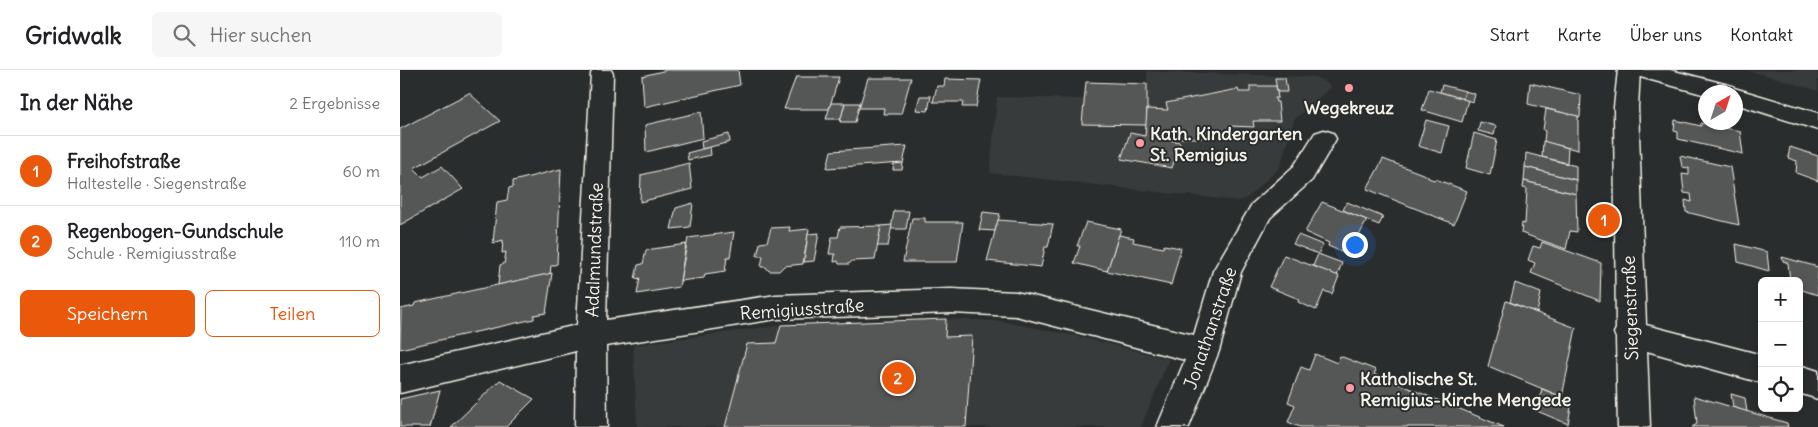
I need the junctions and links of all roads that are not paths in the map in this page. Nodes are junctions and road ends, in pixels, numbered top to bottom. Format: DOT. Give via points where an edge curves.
graph roads {
  1 [pos="1629,70"];
  2 [pos="1642,70"];
  3 [pos="602,74"];
  4 [pos="1699,85"];
  5 [pos="1743,98"];
  6 [pos="1818,122"];
  7 [pos="1324,139"];
  8 [pos="1630,333"];
  9 [pos="590,335"];
  10 [pos="1204,351"];
  11 [pos="1758,368"];
  12 [pos="400,379"];
  13 [pos="1803,380"];
  14 [pos="1818,384"];
  15 [pos="591,427"];
  16 [pos="1173,427"];
  17 [pos="1634,427"];
  1 -- 8 [label="street, Siegenstraße" via="1626,116"];
  2 -- 4 [label="street"];
  3 -- 9 [label="street, Adalmundstraße"];
  5 -- 6 [label="street"];
  7 -- 10 [label="street, Jonathanstraße" via="1303,173 1261,211 1227,271"];
  8 -- 11 [label="street"];
  8 -- 17 [label="street, Siegenstraße"];
  9 -- 10 [label="street, Remigiusstraße" via="776,307 950,301 1016,304"];
  9 -- 12 [label="street, Remigiusstraße"];
  9 -- 15 [label="street, Adalmundstraße"];
  10 -- 16 [label="street, Jonathanstraße"];
  13 -- 14 [label="street"];
}
